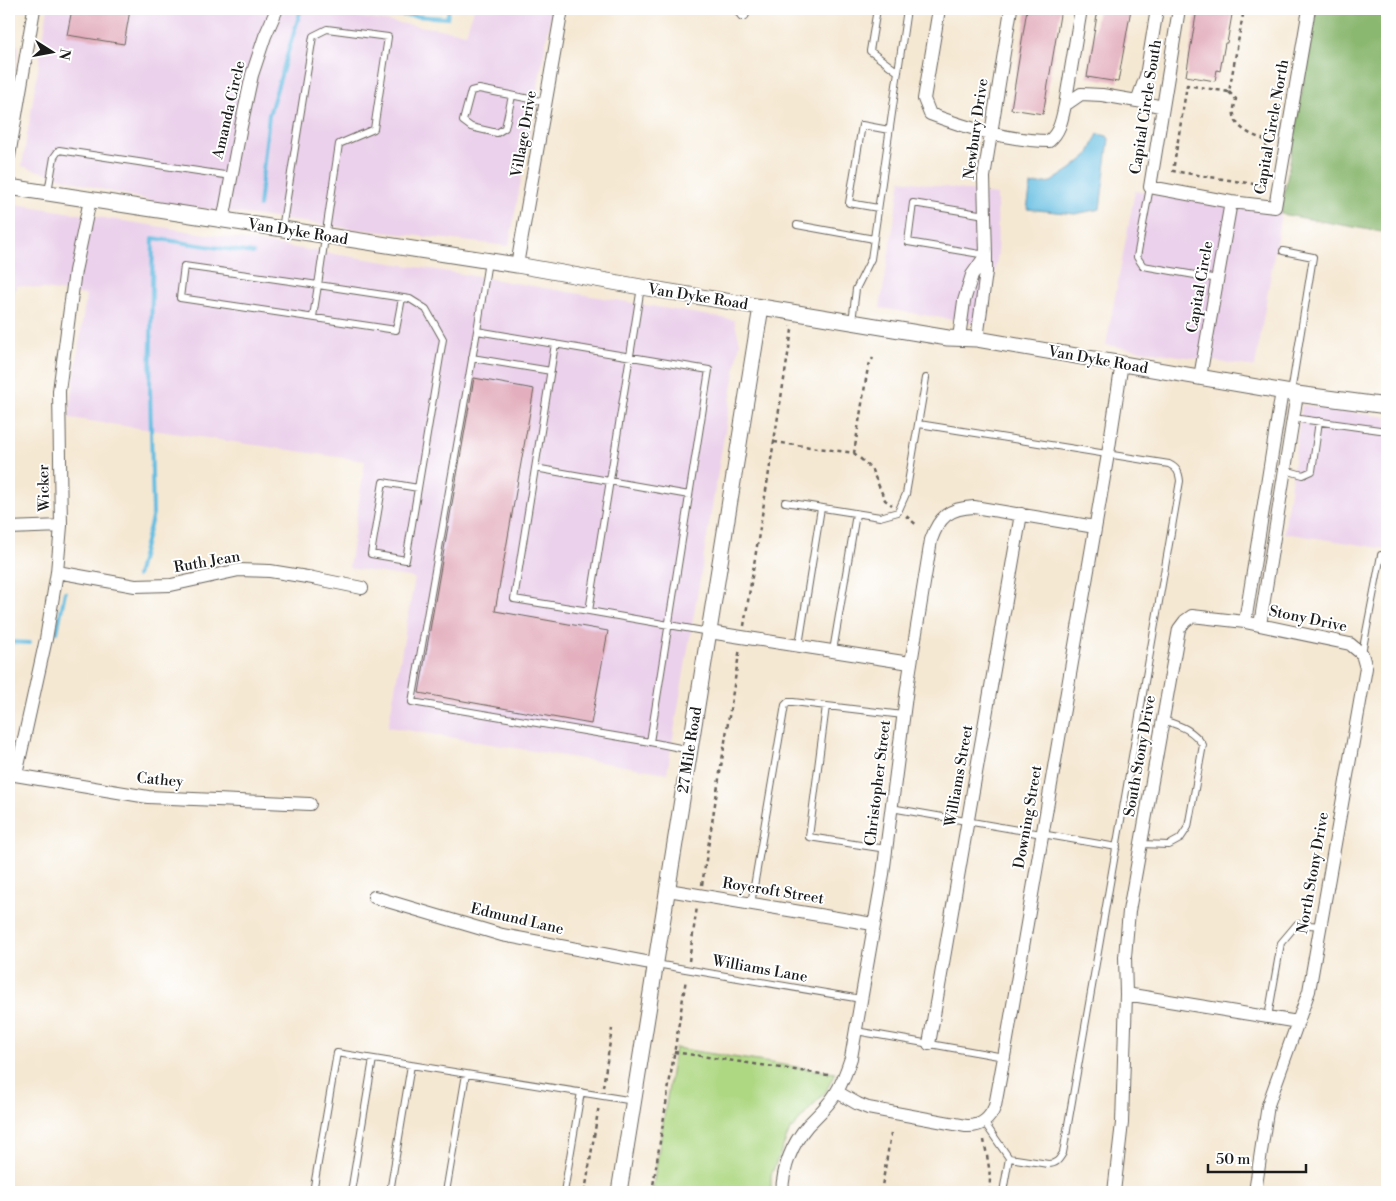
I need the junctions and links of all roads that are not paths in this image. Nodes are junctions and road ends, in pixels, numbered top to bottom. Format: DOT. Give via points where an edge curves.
graph roads {
  1 [pos="34,9"];
  2 [pos="277,9"];
  3 [pos="562,9"];
  4 [pos="877,9"];
  5 [pos="907,9"];
  6 [pos="939,9"];
  7 [pos="1010,9"];
  8 [pos="1081,9"];
  9 [pos="1157,9"];
  10 [pos="1179,9"];
  11 [pos="1309,9"];
  12 [pos="898,72"];
  13 [pos="512,96"];
  14 [pos="1137,101"];
  15 [pos="546,102"];
  16 [pos="1065,105"];
  17 [pos="1163,107"];
  18 [pos="890,130"];
  19 [pos="991,132"];
  20 [pos="9,156"];
  21 [pos="231,176"];
  22 [pos="9,187"];
  23 [pos="1150,187"];
  24 [pos="48,194"];
  25 [pos="90,200"];
  26 [pos="1231,202"];
  27 [pos="878,208"];
  28 [pos="984,215"];
  29 [pos="223,221"];
  30 [pos="797,225"];
  31 [pos="281,230"];
  32 [pos="325,236"];
  33 [pos="874,239"];
  34 [pos="1283,251"];
  35 [pos="986,255"];
  36 [pos="488,261"];
  37 [pos="518,265"];
  38 [pos="1218,279"];
  39 [pos="318,285"];
  40 [pos="642,287"];
  41 [pos="402,298"];
  42 [pos="761,307"];
  43 [pos="314,317"];
  44 [pos="852,323"];
  45 [pos="477,331"];
  46 [pos="959,338"];
  47 [pos="976,339"];
  48 [pos="555,344"];
  49 [pos="631,357"];
  50 [pos="472,358"];
  51 [pos="1122,363"];
  52 [pos="551,371"];
  53 [pos="1200,377"];
  54 [pos="926,378"];
  55 [pos="1290,393"];
  56 [pos="1387,406"];
  57 [pos="1293,418"];
  58 [pos="1319,421"];
  59 [pos="919,424"];
  60 [pos="1387,431"];
  61 [pos="1108,454"];
  62 [pos="535,468"];
  63 [pos="1285,470"];
  64 [pos="610,482"];
  65 [pos="418,488"];
  66 [pos="689,495"];
  67 [pos="784,502"];
  68 [pos="821,508"];
  69 [pos="856,514"];
  70 [pos="1021,514"];
  71 [pos="61,526"];
  72 [pos="1095,527"];
  73 [pos="9,528"];
  74 [pos="1381,555"];
  75 [pos="57,572"];
  76 [pos="362,588"];
  77 [pos="589,611"];
  78 [pos="1245,622"];
  79 [pos="668,624"];
  80 [pos="1260,625"];
  81 [pos="709,632"];
  82 [pos="799,645"];
  83 [pos="833,651"];
  84 [pos="1362,654"];
  85 [pos="910,663"];
  86 [pos="826,706"];
  87 [pos="903,715"];
  88 [pos="1163,720"];
  89 [pos="650,742"];
  90 [pos="690,750"];
  91 [pos="13,775"];
  92 [pos="310,804"];
  93 [pos="891,808"];
  94 [pos="968,821"];
  95 [pos="1042,834"];
  96 [pos="1141,844"];
  97 [pos="1116,847"];
  98 [pos="886,849"];
  99 [pos="668,890"];
  100 [pos="374,897"];
  101 [pos="751,904"];
  102 [pos="874,924"];
  103 [pos="1321,926"];
  104 [pos="656,964"];
  105 [pos="1126,994"];
  106 [pos="861,999"];
  107 [pos="1268,1017"];
  108 [pos="1298,1022"];
  109 [pos="856,1031"];
  110 [pos="929,1044"];
  111 [pos="1004,1056"];
  112 [pos="373,1059"];
  113 [pos="411,1065"];
  114 [pos="466,1074"];
  115 [pos="581,1092"];
  116 [pos="837,1092"];
  117 [pos="634,1101"];
  118 [pos="984,1122"];
  119 [pos="1009,1158"];
  120 [pos="313,1192"];
  121 [pos="351,1192"];
  122 [pos="390,1192"];
  123 [pos="446,1192"];
  124 [pos="564,1192"];
  125 [pos="619,1192"];
  126 [pos="782,1192"];
  127 [pos="1003,1192"];
  128 [pos="1114,1192"];
  129 [pos="1255,1192"];
  1 -- 20 [label="street"];
  2 -- 21 [label="street, Amanda Circle" via="252,76"];
  3 -- 15 [label="street, Village Drive"];
  4 -- 12 [label="lane" via="870,51"];
  5 -- 12 [label="lane"];
  6 -- 19 [label="street" via="924,99 930,114"];
  7 -- 19 [label="street, Newbury Drive"];
  8 -- 16 [label="street"];
  9 -- 14 [label="street" via="1146,76"];
  10 -- 17 [label="street, Capital Circle South"];
  11 -- 26 [label="street, Capital Circle North" via="1275,207"];
  12 -- 18 [label="lane"];
  13 -- 13 [label="lane" via="479,89 471,91 463,121 470,127 497,132 505,128"];
  13 -- 15 [label="lane"];
  14 -- 16 [label="street" via="1081,94"];
  14 -- 17 [label="street"];
  15 -- 37 [label="street, Village Drive"];
  16 -- 19 [label="street" via="1055,136 1048,141 1027,141"];
  17 -- 23 [label="street, Capital Circle South"];
  18 -- 27 [label="lane"];
  18 -- 27 [label="lane" via="862,125 849,203"];
  19 -- 28 [label="street, Newbury Drive" via="984,177"];
  21 -- 24 [label="lane" via="59,150 54,157"];
  21 -- 29 [label="street, Amanda Circle"];
  22 -- 24 [label="street, Van Dyke Road"];
  23 -- 26 [label="street, Capital Circle South"];
  23 -- 38 [label="lane" via="1137,256 1143,266"];
  24 -- 25 [label="street, Van Dyke Road"];
  25 -- 29 [label="street, Van Dyke Road"];
  25 -- 71 [label="street, Wicker" via="75,271 60,391"];
  26 -- 38 [label="street, Capital Circle"];
  27 -- 33 [label="lane"];
  28 -- 35 [label="street, Newbury Drive"];
  28 -- 35 [label="lane" via="913,203 908,242"];
  29 -- 31 [label="street, Van Dyke Road"];
  30 -- 33 [label="lane"];
  31 -- 32 [label="street, Van Dyke Road"];
  31 -- 32 [label="lane" via="313,36 327,29 388,37 374,129 339,144"];
  32 -- 36 [label="street, Van Dyke Road"];
  32 -- 39 [label="lane"];
  33 -- 44 [label="lane" via="871,259 856,289"];
  34 -- 55 [label="lane" via="1314,258"];
  35 -- 46 [label="street" via="972,275 964,301"];
  35 -- 47 [label="street, Newbury Drive"];
  36 -- 37 [label="street, Van Dyke Road"];
  36 -- 45 [label="lane"];
  37 -- 40 [label="street, Van Dyke Road"];
  38 -- 53 [label="street, Capital Circle"];
  39 -- 41 [label="lane"];
  39 -- 43 [label="lane"];
  39 -- 43 [label="lane" via="184,266 180,298"];
  40 -- 42 [label="street, Van Dyke Road"];
  40 -- 49 [label="lane"];
  41 -- 43 [label="lane" via="396,330"];
  41 -- 65 [label="lane" via="426,309 444,339"];
  42 -- 44 [label="street, Van Dyke Road"];
  42 -- 81 [label="street, 27 Mile Road"];
  44 -- 46 [label="street, Van Dyke Road"];
  45 -- 48 [label="lane"];
  45 -- 50 [label="lane"];
  46 -- 47 [label="street, Van Dyke Road"];
  47 -- 51 [label="street, Van Dyke Road"];
  48 -- 49 [label="lane"];
  48 -- 52 [label="lane"];
  49 -- 64 [label="lane"];
  49 -- 66 [label="lane" via="709,370"];
  50 -- 52 [label="lane"];
  50 -- 89 [label="lane" via="412,702"];
  51 -- 53 [label="street, Van Dyke Road"];
  51 -- 61 [label="street, Downing Street"];
  52 -- 62 [label="lane"];
  53 -- 55 [label="street, Van Dyke Road"];
  54 -- 59 [label="lane"];
  55 -- 56 [label="street, Van Dyke Road"];
  55 -- 57 [label="street"];
  55 -- 78 [label="street"];
  57 -- 58 [label="lane"];
  57 -- 63 [label="street"];
  58 -- 60 [label="lane"];
  58 -- 63 [label="lane" via="1312,471 1303,475"];
  59 -- 61 [label="lane"];
  59 -- 69 [label="lane" via="906,494 898,512 880,517"];
  61 -- 72 [label="street, Downing Street"];
  61 -- 97 [label="lane" via="1169,464 1180,474"];
  62 -- 64 [label="lane"];
  62 -- 77 [label="lane" via="514,599"];
  63 -- 80 [label="street"];
  64 -- 66 [label="lane"];
  64 -- 77 [label="lane"];
  65 -- 65 [label="lane" via="406,560 371,554 383,482"];
  66 -- 79 [label="lane"];
  67 -- 68 [label="lane"];
  68 -- 69 [label="lane"];
  68 -- 82 [label="lane"];
  69 -- 83 [label="lane"];
  70 -- 72 [label="street, Christopher Street"];
  70 -- 85 [label="street, Christopher Street" via="964,507 940,520 931,540"];
  70 -- 94 [label="street, Williams Street"];
  71 -- 73 [label="street"];
  71 -- 75 [label="street, Wicker"];
  72 -- 95 [label="street, Downing Street"];
  74 -- 84 [label="lane, North Stony Drive"];
  75 -- 76 [label="street, Ruth Jean" via="135,586 171,585 239,570 270,571"];
  75 -- 91 [label="street, Wicker" via="46,639"];
  77 -- 79 [label="lane"];
  78 -- 80 [label="street, Stony Drive"];
  78 -- 88 [label="street, South Stony Drive" via="1192,616 1185,621 1180,629"];
  79 -- 81 [label="lane"];
  79 -- 89 [label="lane"];
  80 -- 84 [label="street, Stony Drive" via="1350,644"];
  81 -- 82 [label="street"];
  81 -- 90 [label="street, 27 Mile Road"];
  82 -- 83 [label="street"];
  83 -- 85 [label="street"];
  84 -- 103 [label="street, North Stony Drive" via="1366,668"];
  85 -- 87 [label="street, Christopher Street"];
  86 -- 87 [label="lane"];
  86 -- 98 [label="lane" via="809,837"];
  86 -- 101 [label="lane" via="788,702 783,710"];
  87 -- 93 [label="street, Christopher Street"];
  88 -- 96 [label="street, South Stony Drive"];
  88 -- 96 [label="lane" via="1183,726 1203,745 1188,827 1180,839 1169,846"];
  89 -- 90 [label="lane"];
  90 -- 99 [label="street, 27 Mile Road"];
  91 -- 92 [label="street, Cathey" via="148,797"];
  93 -- 94 [label="lane"];
  93 -- 98 [label="street, Christopher Street"];
  94 -- 95 [label="lane"];
  94 -- 110 [label="street, Williams Street"];
  95 -- 97 [label="lane"];
  95 -- 111 [label="street, Downing Street"];
  96 -- 105 [label="street, South Stony Drive" via="1125,957"];
  97 -- 119 [label="lane" via="1063,1153 1055,1164"];
  98 -- 102 [label="street, Christopher Street"];
  99 -- 101 [label="street, Roycroft Street"];
  99 -- 104 [label="street, 27 Mile Road"];
  100 -- 104 [label="street, Edmund Lane" via="502,935"];
  101 -- 102 [label="street, Roycroft Street"];
  102 -- 106 [label="street, Christopher Street"];
  103 -- 107 [label="lane" via="1297,924 1280,943"];
  103 -- 108 [label="street, North Stony Drive" via="1309,991"];
  104 -- 106 [label="lane, Williams Lane"];
  104 -- 117 [label="street, 27 Mile Road"];
  105 -- 107 [label="street"];
  105 -- 128 [label="street, South Stony Drive" via="1122,1123"];
  106 -- 109 [label="street, Christopher Street"];
  107 -- 108 [label="street"];
  108 -- 129 [label="street, North Stony Drive" via="1268,1105"];
  109 -- 110 [label="lane"];
  109 -- 116 [label="street, Christopher Street" via="848,1070"];
  110 -- 111 [label="lane"];
  111 -- 118 [label="street, Downing Street" via="995,1106"];
  112 -- 113 [label="lane"];
  112 -- 120 [label="lane" via="337,1053"];
  112 -- 121 [label="lane"];
  113 -- 114 [label="lane"];
  113 -- 122 [label="lane"];
  114 -- 115 [label="lane"];
  114 -- 123 [label="lane"];
  115 -- 117 [label="lane"];
  115 -- 124 [label="lane"];
  116 -- 118 [label="street" via="880,1111 966,1126"];
  116 -- 126 [label="street, Christopher Street" via="799,1138 787,1162"];
  117 -- 125 [label="street, 27 Mile Road"];
  118 -- 119 [label="lane"];
  119 -- 127 [label="lane"];
}
